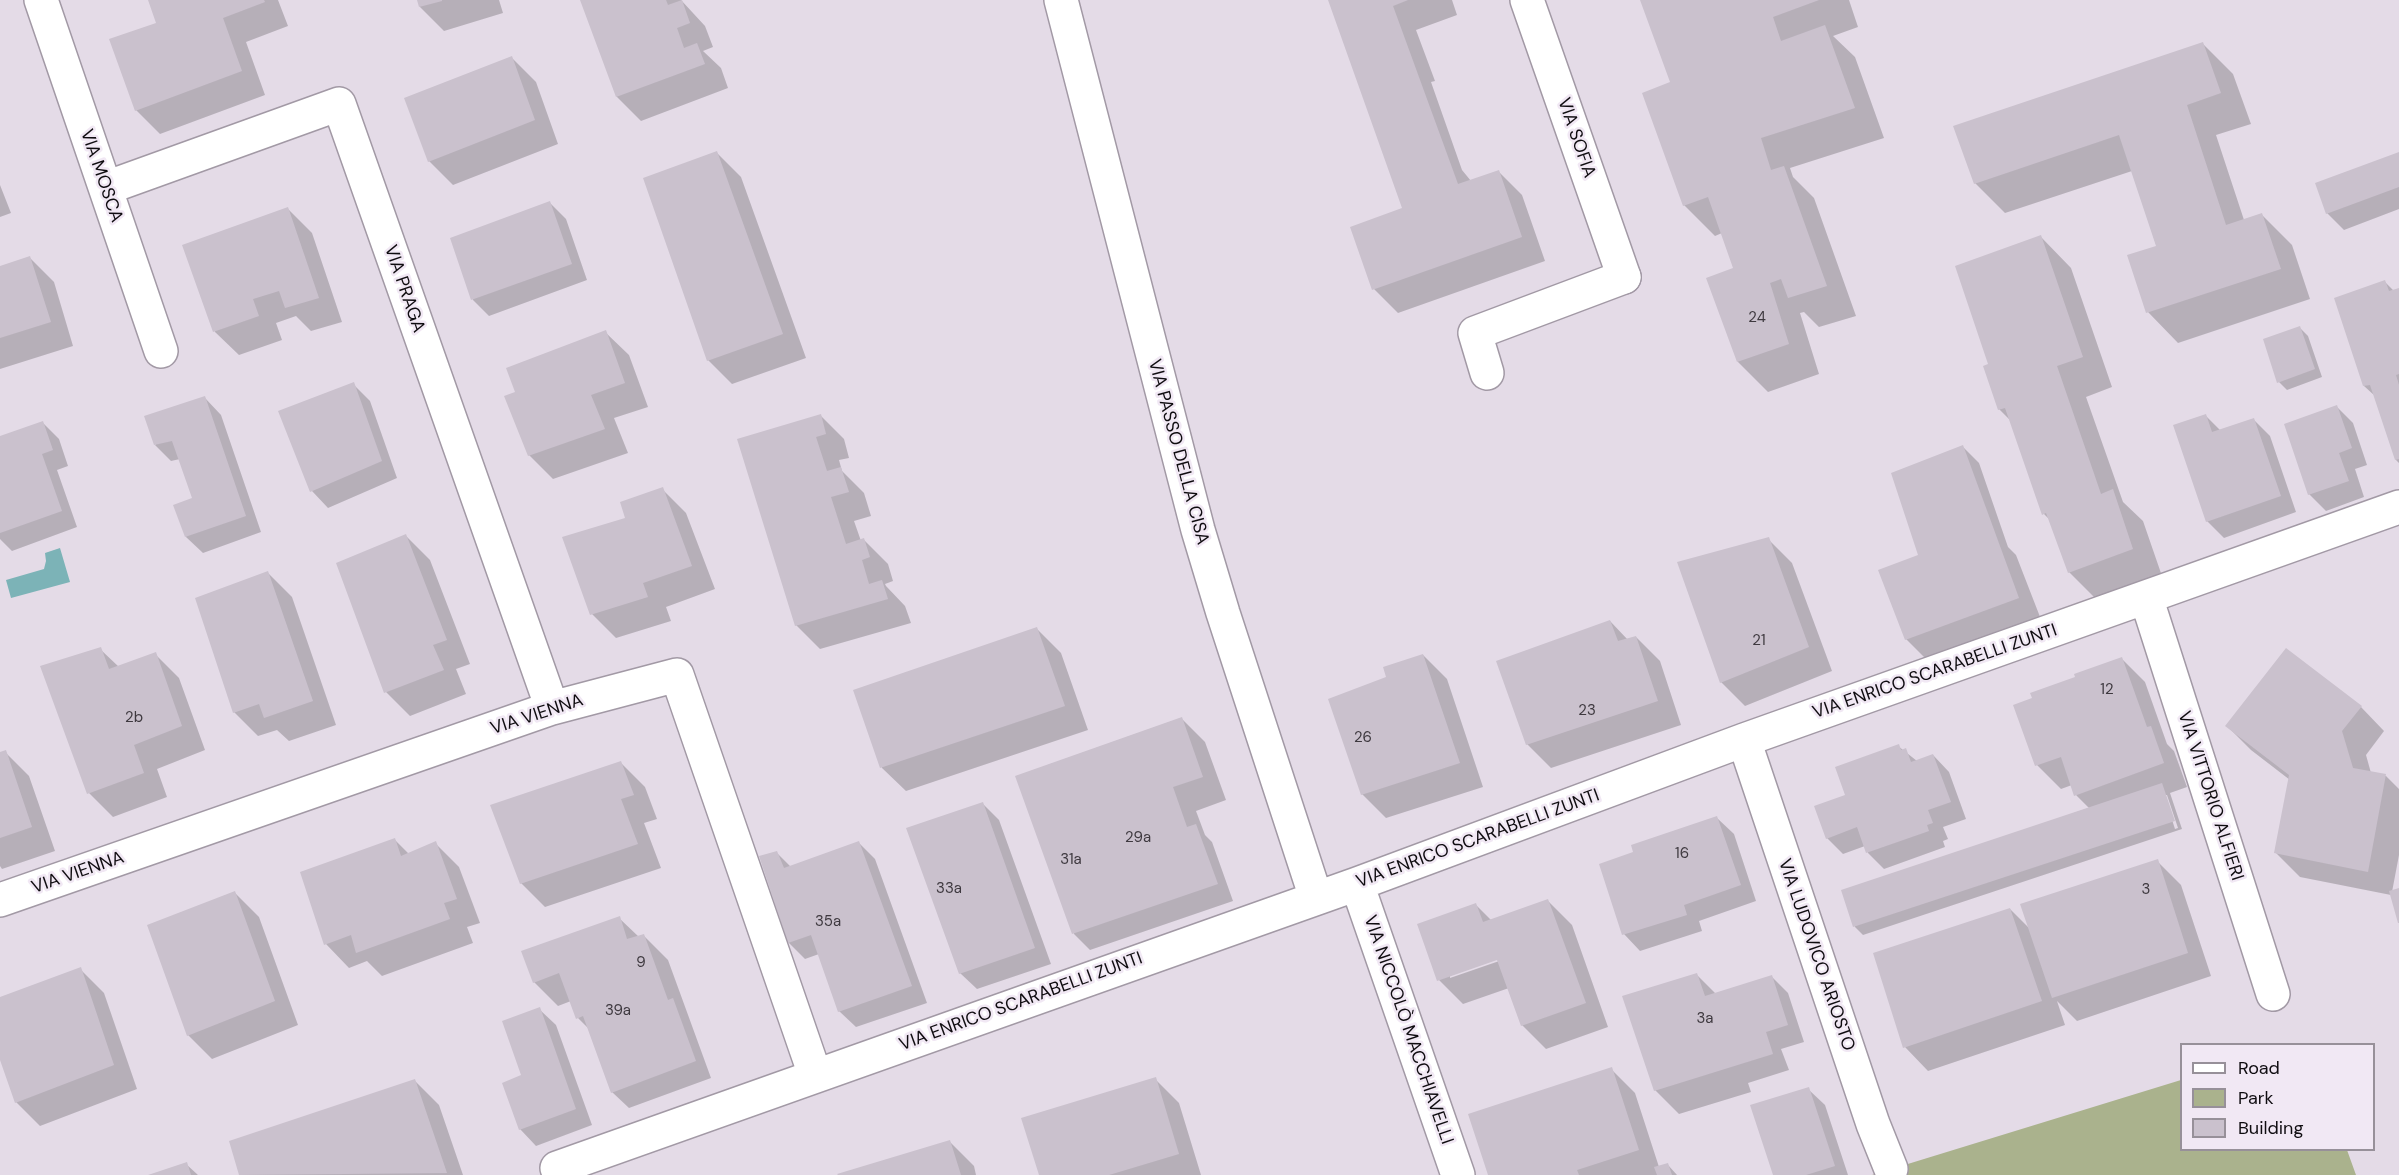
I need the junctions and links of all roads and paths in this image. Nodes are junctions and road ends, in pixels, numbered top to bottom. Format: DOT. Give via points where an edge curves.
graph roads {
  1 [pos="42,0"];
  2 [pos="1061,0"];
  3 [pos="1527,0"];
  4 [pos="106,188"];
  5 [pos="161,351"];
  6 [pos="1487,373"];
  7 [pos="2399,507"];
  8 [pos="2146,597"];
  9 [pos="552,708"];
  10 [pos="1744,740"];
  11 [pos="1357,884"];
  12 [pos="1316,898"];
  13 [pos="0,900"];
  14 [pos="2273,994"];
  15 [pos="815,1075"];
  16 [pos="557,1168"];
  17 [pos="1891,1169"];
  18 [pos="1458,1175"];
  1 -- 4 [label="street, VIA MOSCA"];
  2 -- 12 [label="street, VIA PASSO DELLA CISA" via="1198,530"];
  3 -- 6 [label="street, VIA SOFIA" via="1624,276 1475,333"];
  4 -- 5 [label="street, VIA MOSCA"];
  4 -- 9 [label="street, VIA PRAGA" via="339,104"];
  7 -- 8 [label="street, VIA ENRICO SCARABELLI ZUNTI"];
  8 -- 10 [label="street, VIA ENRICO SCARABELLI ZUNTI"];
  8 -- 14 [label="street, VIA VITTORIO ALFIERI"];
  9 -- 13 [label="street, VIA VIENNA"];
  9 -- 15 [label="street, VIA VIENNA" via="677,675"];
  10 -- 11 [label="street, VIA ENRICO SCARABELLI ZUNTI"];
  10 -- 17 [label="street, VIA LUDOVICO ARIOSTO"];
  11 -- 12 [label="street, VIA ENRICO SCARABELLI ZUNTI"];
  11 -- 18 [label="street, VIA NICCOLÒ MACCHIAVELLI"];
  12 -- 15 [label="street, VIA ENRICO SCARABELLI ZUNTI"];
  15 -- 16 [label="street, VIA ENRICO SCARABELLI ZUNTI"];
}
